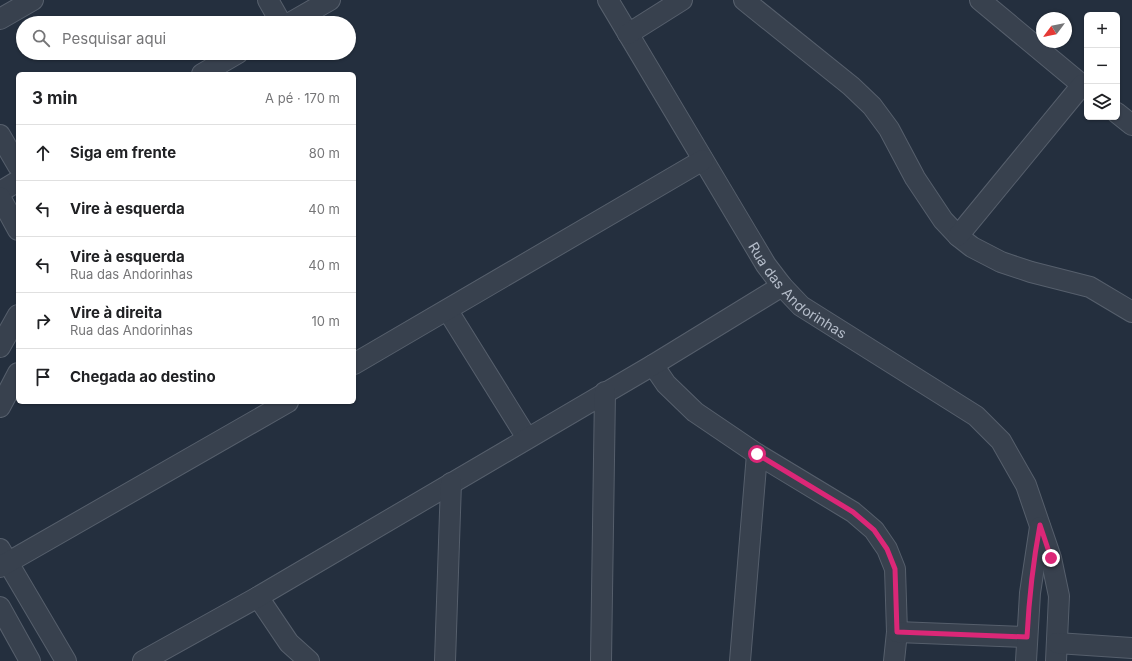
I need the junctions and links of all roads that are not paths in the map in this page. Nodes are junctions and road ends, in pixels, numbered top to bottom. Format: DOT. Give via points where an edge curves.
graph roads {
  1 [pos="33,0"];
  2 [pos="268,0"];
  3 [pos="330,0"];
  4 [pos="682,0"];
  5 [pos="744,0"];
  6 [pos="980,0"];
  7 [pos="613,2"];
  8 [pos="277,16"];
  9 [pos="302,16"];
  10 [pos="0,20"];
  11 [pos="628,34"];
  12 [pos="226,60"];
  13 [pos="205,72"];
  14 [pos="1084,86"];
  15 [pos="1084,88"];
  16 [pos="1120,115"];
  17 [pos="1132,125"];
  18 [pos="0,135"];
  19 [pos="703,160"];
  20 [pos="16,163"];
  21 [pos="16,182"];
  22 [pos="0,192"];
  23 [pos="0,197"];
  24 [pos="16,226"];
  25 [pos="958,236"];
  26 [pos="782,286"];
  27 [pos="448,311"];
  28 [pos="1132,312"];
  29 [pos="16,319"];
  30 [pos="0,347"];
  31 [pos="356,363"];
  32 [pos="652,365"];
  33 [pos="16,377"];
  34 [pos="605,392"];
  35 [pos="284,404"];
  36 [pos="0,407"];
  37 [pos="526,438"];
  38 [pos="757,454"];
  39 [pos="451,483"];
  40 [pos="1040,525"];
  41 [pos="2,559"];
  42 [pos="258,597"];
  43 [pos="0,607"];
  44 [pos="897,632"];
  45 [pos="1027,637"];
  46 [pos="1132,648"];
  47 [pos="1057,652"];
  48 [pos="30,661"];
  49 [pos="66,661"];
  50 [pos="143,661"];
  51 [pos="309,661"];
  52 [pos="445,661"];
  53 [pos="601,661"];
  54 [pos="740,661"];
  55 [pos="894,661"];
  56 [pos="1026,661"];
  1 -- 10 [label="street"];
  2 -- 8 [label="street"];
  3 -- 9 [label="street"];
  4 -- 11 [label="street"];
  5 -- 25 [label="street" via="851,86 872,106 889,130 915,178 943,220"];
  6 -- 14 [label="street"];
  7 -- 11 [label="street, Rua das Andorinhas"];
  11 -- 19 [label="street, Rua das Andorinhas"];
  12 -- 13 [label="street"];
  15 -- 25 [label="street"];
  16 -- 17 [label="street"];
  18 -- 20 [label="street"];
  19 -- 26 [label="street, Rua das Andorinhas"];
  19 -- 27 [label="street"];
  21 -- 22 [label="street"];
  23 -- 24 [label="street"];
  25 -- 28 [label="street" via="972,247 1001,262 1090,287"];
  26 -- 32 [label="street"];
  26 -- 40 [label="street, Rua das Andorinhas" via="801,306 976,416 1001,441 1026,485"];
  27 -- 31 [label="street"];
  27 -- 37 [label="street"];
  29 -- 30 [label="street"];
  32 -- 34 [label="street"];
  32 -- 38 [label="street" via="666,384 695,412"];
  33 -- 36 [label="street"];
  34 -- 37 [label="street"];
  34 -- 53 [label="street"];
  35 -- 41 [label="street"];
  37 -- 39 [label="street"];
  38 -- 44 [label="street" via="853,512 874,530 887,549 895,569"];
  38 -- 54 [label="street"];
  39 -- 42 [label="street"];
  39 -- 52 [label="street"];
  40 -- 45 [label="street, Rua das Andorinhas" via="1030,586"];
  40 -- 47 [label="street, Rua das Andorinhas" via="1051,558 1059,596"];
  41 -- 49 [label="street"];
  42 -- 50 [label="street"];
  42 -- 51 [label="street" via="289,643"];
  43 -- 48 [label="street"];
  44 -- 45 [label="street"];
  44 -- 55 [label="street"];
  45 -- 56 [label="street, Rua das Andorinhas"];
  46 -- 47 [label="street"];
}
